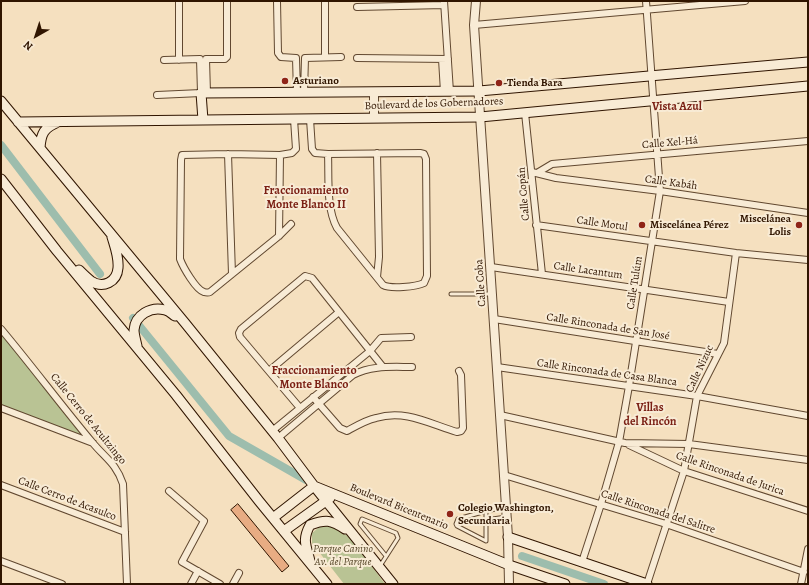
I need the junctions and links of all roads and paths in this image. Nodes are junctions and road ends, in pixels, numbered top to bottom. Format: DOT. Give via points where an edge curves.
graph roads {
  1 [pos="179,1"];
  2 [pos="227,1"];
  3 [pos="277,1"];
  4 [pos="325,1"];
  5 [pos="476,1"];
  6 [pos="646,1"];
  7 [pos="745,1"];
  8 [pos="444,3"];
  9 [pos="372,4"];
  10 [pos="357,7"];
  11 [pos="646,10"];
  12 [pos="474,25"];
  13 [pos="325,56"];
  14 [pos="341,57"];
  15 [pos="357,58"];
  16 [pos="203,59"];
  17 [pos="445,59"];
  18 [pos="164,60"];
  19 [pos="179,60"];
  20 [pos="808,62"];
  21 [pos="651,76"];
  22 [pos="808,86"];
  23 [pos="479,91"];
  24 [pos="301,92"];
  25 [pos="374,92"];
  26 [pos="447,92"];
  27 [pos="204,93"];
  28 [pos="157,95"];
  29 [pos="1,101"];
  30 [pos="653,101"];
  31 [pos="525,113"];
  32 [pos="480,117"];
  33 [pos="374,118"];
  34 [pos="294,119"];
  35 [pos="310,119"];
  36 [pos="203,120"];
  37 [pos="59,121"];
  38 [pos="18,122"];
  39 [pos="808,141"];
  40 [pos="40,148"];
  41 [pos="377,153"];
  42 [pos="228,154"];
  43 [pos="328,154"];
  44 [pos="657,154"];
  45 [pos="280,155"];
  46 [pos="534,172"];
  47 [pos="1,178"];
  48 [pos="660,191"];
  49 [pos="808,213"];
  50 [pos="291,224"];
  51 [pos="536,224"];
  52 [pos="111,234"];
  53 [pos="279,236"];
  54 [pos="652,242"];
  55 [pos="57,251"];
  56 [pos="736,253"];
  57 [pos="808,260"];
  58 [pos="491,266"];
  59 [pos="232,274"];
  60 [pos="542,274"];
  61 [pos="377,277"];
  62 [pos="644,289"];
  63 [pos="451,294"];
  64 [pos="493,294"];
  65 [pos="729,302"];
  66 [pos="340,312"];
  67 [pos="494,319"];
  68 [pos="185,323"];
  69 [pos="1,329"];
  70 [pos="411,337"];
  71 [pos="636,341"];
  72 [pos="137,348"];
  73 [pos="370,351"];
  74 [pos="718,354"];
  75 [pos="383,367"];
  76 [pos="412,367"];
  77 [pos="497,367"];
  78 [pos="270,370"];
  79 [pos="459,371"];
  80 [pos="629,386"];
  81 [pos="696,396"];
  82 [pos="313,397"];
  83 [pos="319,403"];
  84 [pos="1,408"];
  85 [pos="300,408"];
  86 [pos="500,415"];
  87 [pos="808,416"];
  88 [pos="275,434"];
  89 [pos="93,443"];
  90 [pos="622,443"];
  91 [pos="689,444"];
  92 [pos="808,460"];
  93 [pos="684,471"];
  94 [pos="504,475"];
  95 [pos="1,485"];
  96 [pos="314,486"];
  97 [pos="169,491"];
  98 [pos="334,494"];
  99 [pos="326,500"];
  100 [pos="601,504"];
  101 [pos="506,507"];
  102 [pos="486,511"];
  103 [pos="808,511"];
  104 [pos="507,517"];
  105 [pos="273,518"];
  106 [pos="486,520"];
  107 [pos="666,524"];
  108 [pos="284,531"];
  109 [pos="125,532"];
  110 [pos="352,534"];
  111 [pos="508,537"];
  112 [pos="808,550"];
  113 [pos="386,556"];
  114 [pos="1,561"];
  115 [pos="582,562"];
  116 [pos="807,563"];
  117 [pos="509,565"];
  118 [pos="312,566"];
  119 [pos="380,566"];
  120 [pos="198,571"];
  121 [pos="804,572"];
  122 [pos="239,573"];
  123 [pos="62,584"];
  124 [pos="127,584"];
  125 [pos="191,584"];
  126 [pos="220,584"];
  127 [pos="233,584"];
  128 [pos="327,584"];
  129 [pos="393,584"];
  130 [pos="509,584"];
  131 [pos="565,584"];
  132 [pos="647,584"];
  133 [pos="801,584"];
  1 -- 19 [label="street"];
  2 -- 16 [label="street" via="227,57"];
  3 -- 24 [label="street" via="278,53 281,57 296,58"];
  4 -- 13 [label="street"];
  5 -- 12 [label="street, Calle Coba"];
  6 -- 11 [label="street, Calle Tulúm"];
  7 -- 11 [label="street"];
  8 -- 9 [label="street"];
  8 -- 17 [label="street"];
  9 -- 10 [label="street"];
  11 -- 12 [label="street"];
  11 -- 21 [label="street, Calle Tulúm"];
  12 -- 23 [label="street, Calle Coba"];
  13 -- 14 [label="street"];
  13 -- 24 [label="street" via="305,58"];
  15 -- 17 [label="street"];
  16 -- 19 [label="street"];
  16 -- 27 [label="street"];
  17 -- 26 [label="street"];
  18 -- 19 [label="street"];
  20 -- 21 [label="main road, Boulevard de los Gobernadores"];
  21 -- 23 [label="main road, Boulevard de los Gobernadores"];
  21 -- 30 [label="street, Calle Tulúm"];
  22 -- 30 [label="main road, Boulevard de los Gobernadores"];
  23 -- 26 [label="main road, Boulevard de los Gobernadores"];
  23 -- 32 [label="street, Calle Coba"];
  24 -- 25 [label="main road, Boulevard de los Gobernadores"];
  24 -- 27 [label="main road, Boulevard de los Gobernadores"];
  25 -- 26 [label="main road, Boulevard de los Gobernadores"];
  25 -- 33 [label="street"];
  27 -- 28 [label="street, Boulevard de los Gobernadores"];
  27 -- 36 [label="main road"];
  29 -- 38 [label="main road"];
  30 -- 31 [label="main road, Boulevard de los Gobernadores"];
  30 -- 44 [label="street, Calle Tulúm"];
  31 -- 32 [label="main road, Boulevard de los Gobernadores"];
  31 -- 46 [label="street, Calle Copán"];
  32 -- 33 [label="main road, Boulevard de los Gobernadores"];
  32 -- 58 [label="street, Calle Coba"];
  33 -- 35 [label="main road, Boulevard de los Gobernadores"];
  34 -- 35 [label="main road, Boulevard de los Gobernadores"];
  34 -- 36 [label="main road, Boulevard de los Gobernadores"];
  34 -- 45 [label="street" via="296,149 292,153"];
  35 -- 43 [label="street" via="312,149 315,153"];
  36 -- 37 [label="main road, Boulevard de los Gobernadores"];
  37 -- 38 [label="main road, Boulevard de los Gobernadores"];
  37 -- 40 [label="main road" via="42,134"];
  38 -- 40 [label="main road"];
  39 -- 44 [label="street, Calle Xel-Há"];
  40 -- 52 [label="main road"];
  41 -- 43 [label="street"];
  41 -- 61 [label="street"];
  41 -- 61 [label="street" via="424,154 427,276 421,285 388,288"];
  42 -- 45 [label="street"];
  42 -- 59 [label="street"];
  42 -- 59 [label="street" via="182,155 180,259 188,274 205,293 210,292"];
  43 -- 61 [label="street" via="330,210 333,220"];
  44 -- 46 [label="street, Calle Xel-Há" via="552,164"];
  44 -- 48 [label="street, Calle Tulúm"];
  45 -- 53 [label="street"];
  46 -- 48 [label="street, Calle Kabáh" via="556,178"];
  46 -- 51 [label="street, Calle Copán"];
  47 -- 55 [label="main road"];
  48 -- 49 [label="street, Calle Kabáh"];
  48 -- 54 [label="street, Calle Tulúm"];
  50 -- 53 [label="street"];
  51 -- 54 [label="street, Calle Motul"];
  51 -- 60 [label="street, Calle Copán"];
  52 -- 55 [label="main road" via="118,269 113,281 107,284 99,285 92,281"];
  52 -- 68 [label="main road"];
  53 -- 59 [label="street"];
  54 -- 56 [label="street, Calle Motul"];
  54 -- 62 [label="street, Calle Tulúm"];
  55 -- 72 [label="main road"];
  56 -- 57 [label="street, Calle Motul"];
  56 -- 65 [label="street, Calle Nizuc"];
  58 -- 60 [label="street, Calle Lacantum"];
  58 -- 64 [label="street, Calle Coba"];
  60 -- 62 [label="street, Calle Lacantum"];
  62 -- 65 [label="street, Calle Lacantum"];
  62 -- 71 [label="street, Calle Tulúm"];
  63 -- 64 [label="lane"];
  64 -- 67 [label="street, Calle Coba"];
  65 -- 74 [label="street, Calle Nizuc" via="724,343"];
  66 -- 73 [label="street"];
  66 -- 78 [label="street"];
  66 -- 78 [label="street" via="312,278 305,276 241,329 240,337"];
  67 -- 71 [label="street, Calle Rinconada de San José"];
  67 -- 77 [label="street, Calle Coba"];
  68 -- 72 [label="main road" via="166,310 149,310 136,322 134,331"];
  68 -- 88 [label="main road"];
  69 -- 89 [label="street, Calle Cerro de Acultzingo"];
  70 -- 73 [label="street" via="381,338"];
  71 -- 74 [label="street, Calle Rinconada de San José"];
  71 -- 80 [label="street, Calle Tulúm"];
  72 -- 105 [label="main road"];
  73 -- 75 [label="street"];
  73 -- 82 [label="street"];
  74 -- 81 [label="street, Calle Nizuc"];
  75 -- 76 [label="street"];
  75 -- 83 [label="street" via="353,375"];
  77 -- 80 [label="street, Calle Rinconada de Casa Blanca"];
  77 -- 86 [label="street, Calle Coba"];
  78 -- 85 [label="street"];
  79 -- 83 [label="street" via="463,428 457,432 426,420 401,415 376,418 347,431 340,428"];
  80 -- 81 [label="street, Calle Rinconada de Casa Blanca"];
  80 -- 90 [label="street, Calle Tulúm"];
  81 -- 87 [label="street, Calle Rinconada de Casa Blanca"];
  81 -- 91 [label="street, Calle Nizuc"];
  82 -- 83 [label="street"];
  82 -- 85 [label="street"];
  83 -- 88 [label="street"];
  84 -- 89 [label="street"];
  85 -- 88 [label="street"];
  86 -- 90 [label="street"];
  86 -- 94 [label="street, Calle Coba"];
  88 -- 96 [label="main road"];
  89 -- 109 [label="street, Calle Cerro de Acultzingo" via="120,474 123,484"];
  90 -- 91 [label="street"];
  90 -- 93 [label="street, Calle Rinconada de Jurica"];
  90 -- 100 [label="street, Calle Tulúm"];
  91 -- 92 [label="street"];
  91 -- 93 [label="street, Calle Nizuc"];
  93 -- 103 [label="street, Calle Rinconada de Jurica"];
  93 -- 107 [label="street, Calle Nizuc"];
  94 -- 100 [label="street, Calle Rinconada del Salitre"];
  94 -- 101 [label="street, Calle Coba"];
  95 -- 109 [label="street, Calle Cerro de Acasulco"];
  96 -- 98 [label="main road, Boulevard Bicentenario"];
  96 -- 99 [label="main road"];
  96 -- 105 [label="main road"];
  97 -- 120 [label="street" via="204,521 182,562"];
  98 -- 99 [label="main road"];
  98 -- 117 [label="main road, Boulevard Bicentenario"];
  99 -- 108 [label="main road"];
  99 -- 110 [label="main road"];
  100 -- 107 [label="street, Calle Rinconada del Salitre"];
  100 -- 115 [label="street, Calle Tulúm"];
  101 -- 102 [label="lane"];
  101 -- 104 [label="street, Calle Coba"];
  102 -- 106 [label="lane"];
  102 -- 106 [label="lane" via="458,519 456,524 486,541"];
  104 -- 106 [label="lane"];
  104 -- 111 [label="street, Calle Coba"];
  105 -- 108 [label="main road"];
  107 -- 121 [label="street, Calle Rinconada del Salitre"];
  107 -- 132 [label="street, Calle Nizuc"];
  108 -- 118 [label="main road"];
  109 -- 124 [label="street, Calle Cerro de Acultzingo"];
  110 -- 118 [label="main road" via="334,522 322,520 310,525 305,544"];
  110 -- 119 [label="main road"];
  111 -- 115 [label="main road"];
  111 -- 117 [label="street, Calle Coba"];
  112 -- 116 [label="street"];
  113 -- 113 [label="lane" via="398,538 396,533 362,519 360,524"];
  113 -- 119 [label="lane"];
  114 -- 123 [label="street"];
  115 -- 132 [label="main road"];
  116 -- 121 [label="street"];
  117 -- 130 [label="street, Calle Coba"];
  117 -- 131 [label="main road, Boulevard Bicentenario"];
  118 -- 128 [label="main road"];
  119 -- 129 [label="main road"];
  120 -- 125 [label="street"];
  120 -- 126 [label="street"];
  121 -- 133 [label="street"];
  122 -- 127 [label="street"];
}
